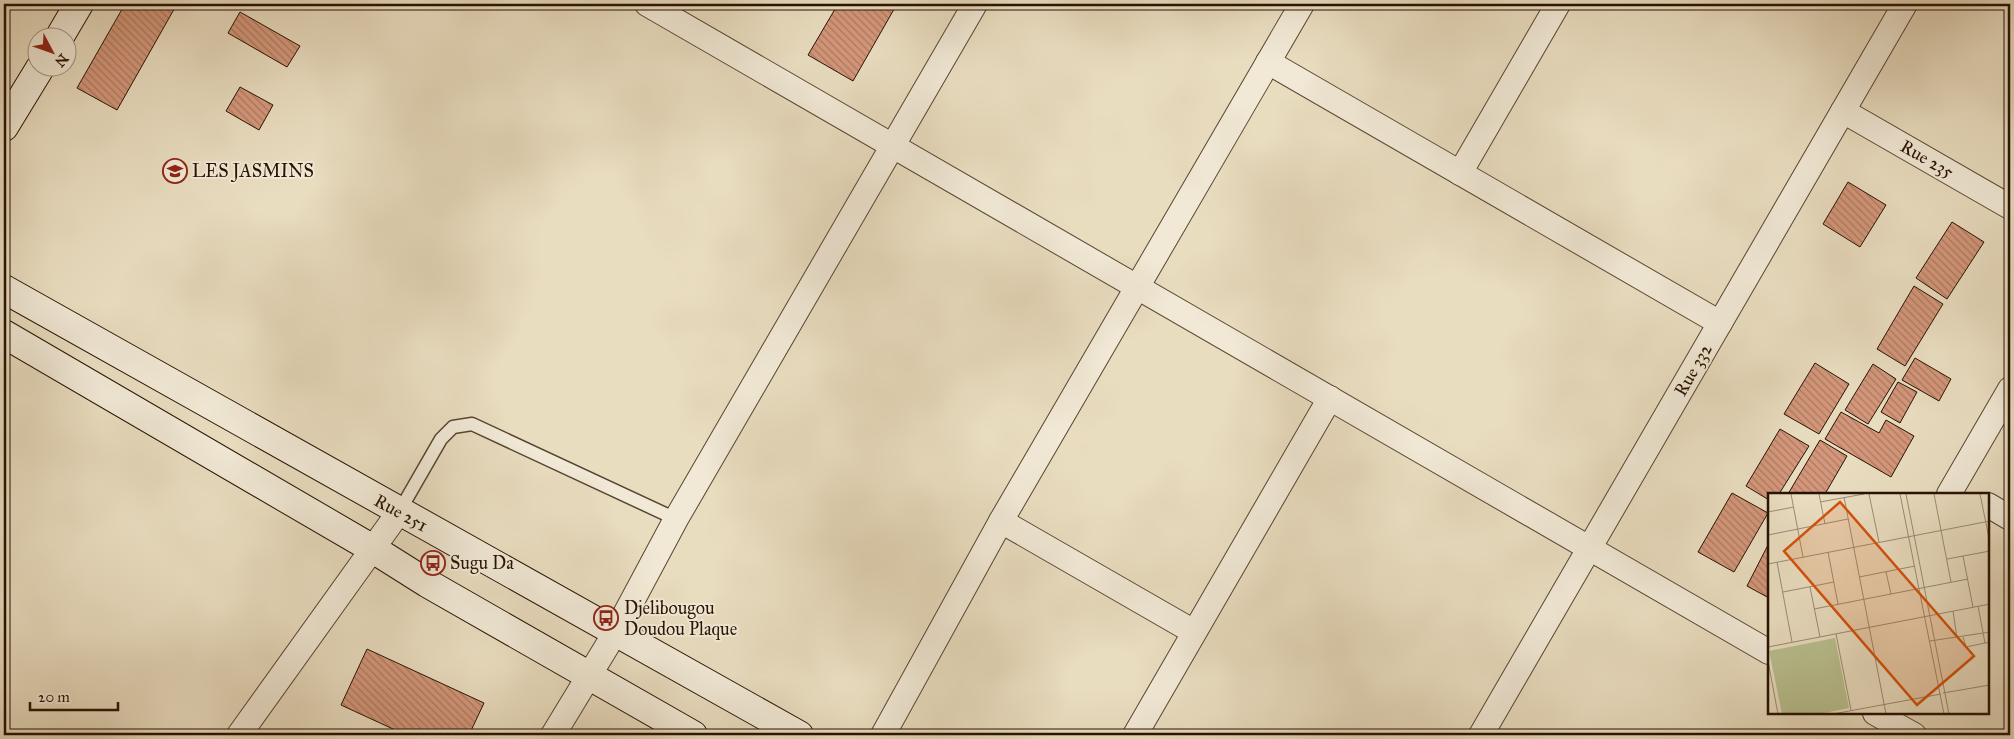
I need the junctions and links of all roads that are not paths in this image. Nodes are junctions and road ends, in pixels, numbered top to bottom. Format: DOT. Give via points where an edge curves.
graph roads {
  1 [pos="79,4"];
  2 [pos="647,4"];
  3 [pos="975,4"];
  4 [pos="1302,4"];
  5 [pos="1558,4"];
  6 [pos="1905,4"];
  7 [pos="65,28"];
  8 [pos="1268,62"];
  9 [pos="34,78"];
  10 [pos="1843,111"];
  11 [pos="4,127"];
  12 [pos="893,146"];
  13 [pos="1460,173"];
  14 [pos="2010,207"];
  15 [pos="1137,287"];
  16 [pos="4,289"];
  17 [pos="1720,323"];
  18 [pos="4,334"];
  19 [pos="2010,389"];
  20 [pos="1330,398"];
  21 [pos="1958,491"];
  22 [pos="1989,505"];
  23 [pos="399,512"];
  24 [pos="2010,518"];
  25 [pos="676,520"];
  26 [pos="1001,521"];
  27 [pos="1590,548"];
  28 [pos="373,549"];
  29 [pos="1194,632"];
  30 [pos="615,633"];
  31 [pos="1768,651"];
  32 [pos="589,675"];
  33 [pos="1877,714"];
  34 [pos="239,735"];
  35 [pos="553,735"];
  36 [pos="693,735"];
  37 [pos="799,735"];
  38 [pos="883,735"];
  39 [pos="1136,735"];
  40 [pos="1481,735"];
  41 [pos="1914,735"];
  1 -- 7 [label="main road"];
  2 -- 12 [label="street"];
  3 -- 12 [label="street"];
  4 -- 8 [label="street"];
  5 -- 13 [label="street"];
  6 -- 10 [label="street, Rue 332"];
  8 -- 13 [label="street"];
  8 -- 15 [label="street"];
  9 -- 11 [label="main road"];
  10 -- 14 [label="street, Rue 235"];
  10 -- 17 [label="street, Rue 332"];
  12 -- 15 [label="street"];
  12 -- 25 [label="street"];
  13 -- 17 [label="street"];
  15 -- 20 [label="street"];
  15 -- 26 [label="street"];
  16 -- 23 [label="main road, Rue 251"];
  17 -- 27 [label="street, Rue 332"];
  18 -- 28 [label="main road"];
  19 -- 21 [label="street"];
  20 -- 27 [label="street"];
  20 -- 29 [label="street"];
  22 -- 24 [label="street"];
  23 -- 25 [label="lane" via="441,439 453,427 472,424"];
  23 -- 28 [label="street"];
  23 -- 30 [label="main road, Rue 251"];
  25 -- 30 [label="street"];
  26 -- 29 [label="street"];
  26 -- 38 [label="street"];
  27 -- 31 [label="street"];
  27 -- 40 [label="street, Rue 332"];
  28 -- 32 [label="main road"];
  28 -- 34 [label="street"];
  29 -- 39 [label="street"];
  30 -- 32 [label="street"];
  30 -- 37 [label="main road, Rue 251"];
  32 -- 35 [label="street"];
  32 -- 36 [label="main road"];
  33 -- 41 [label="street"];
}
